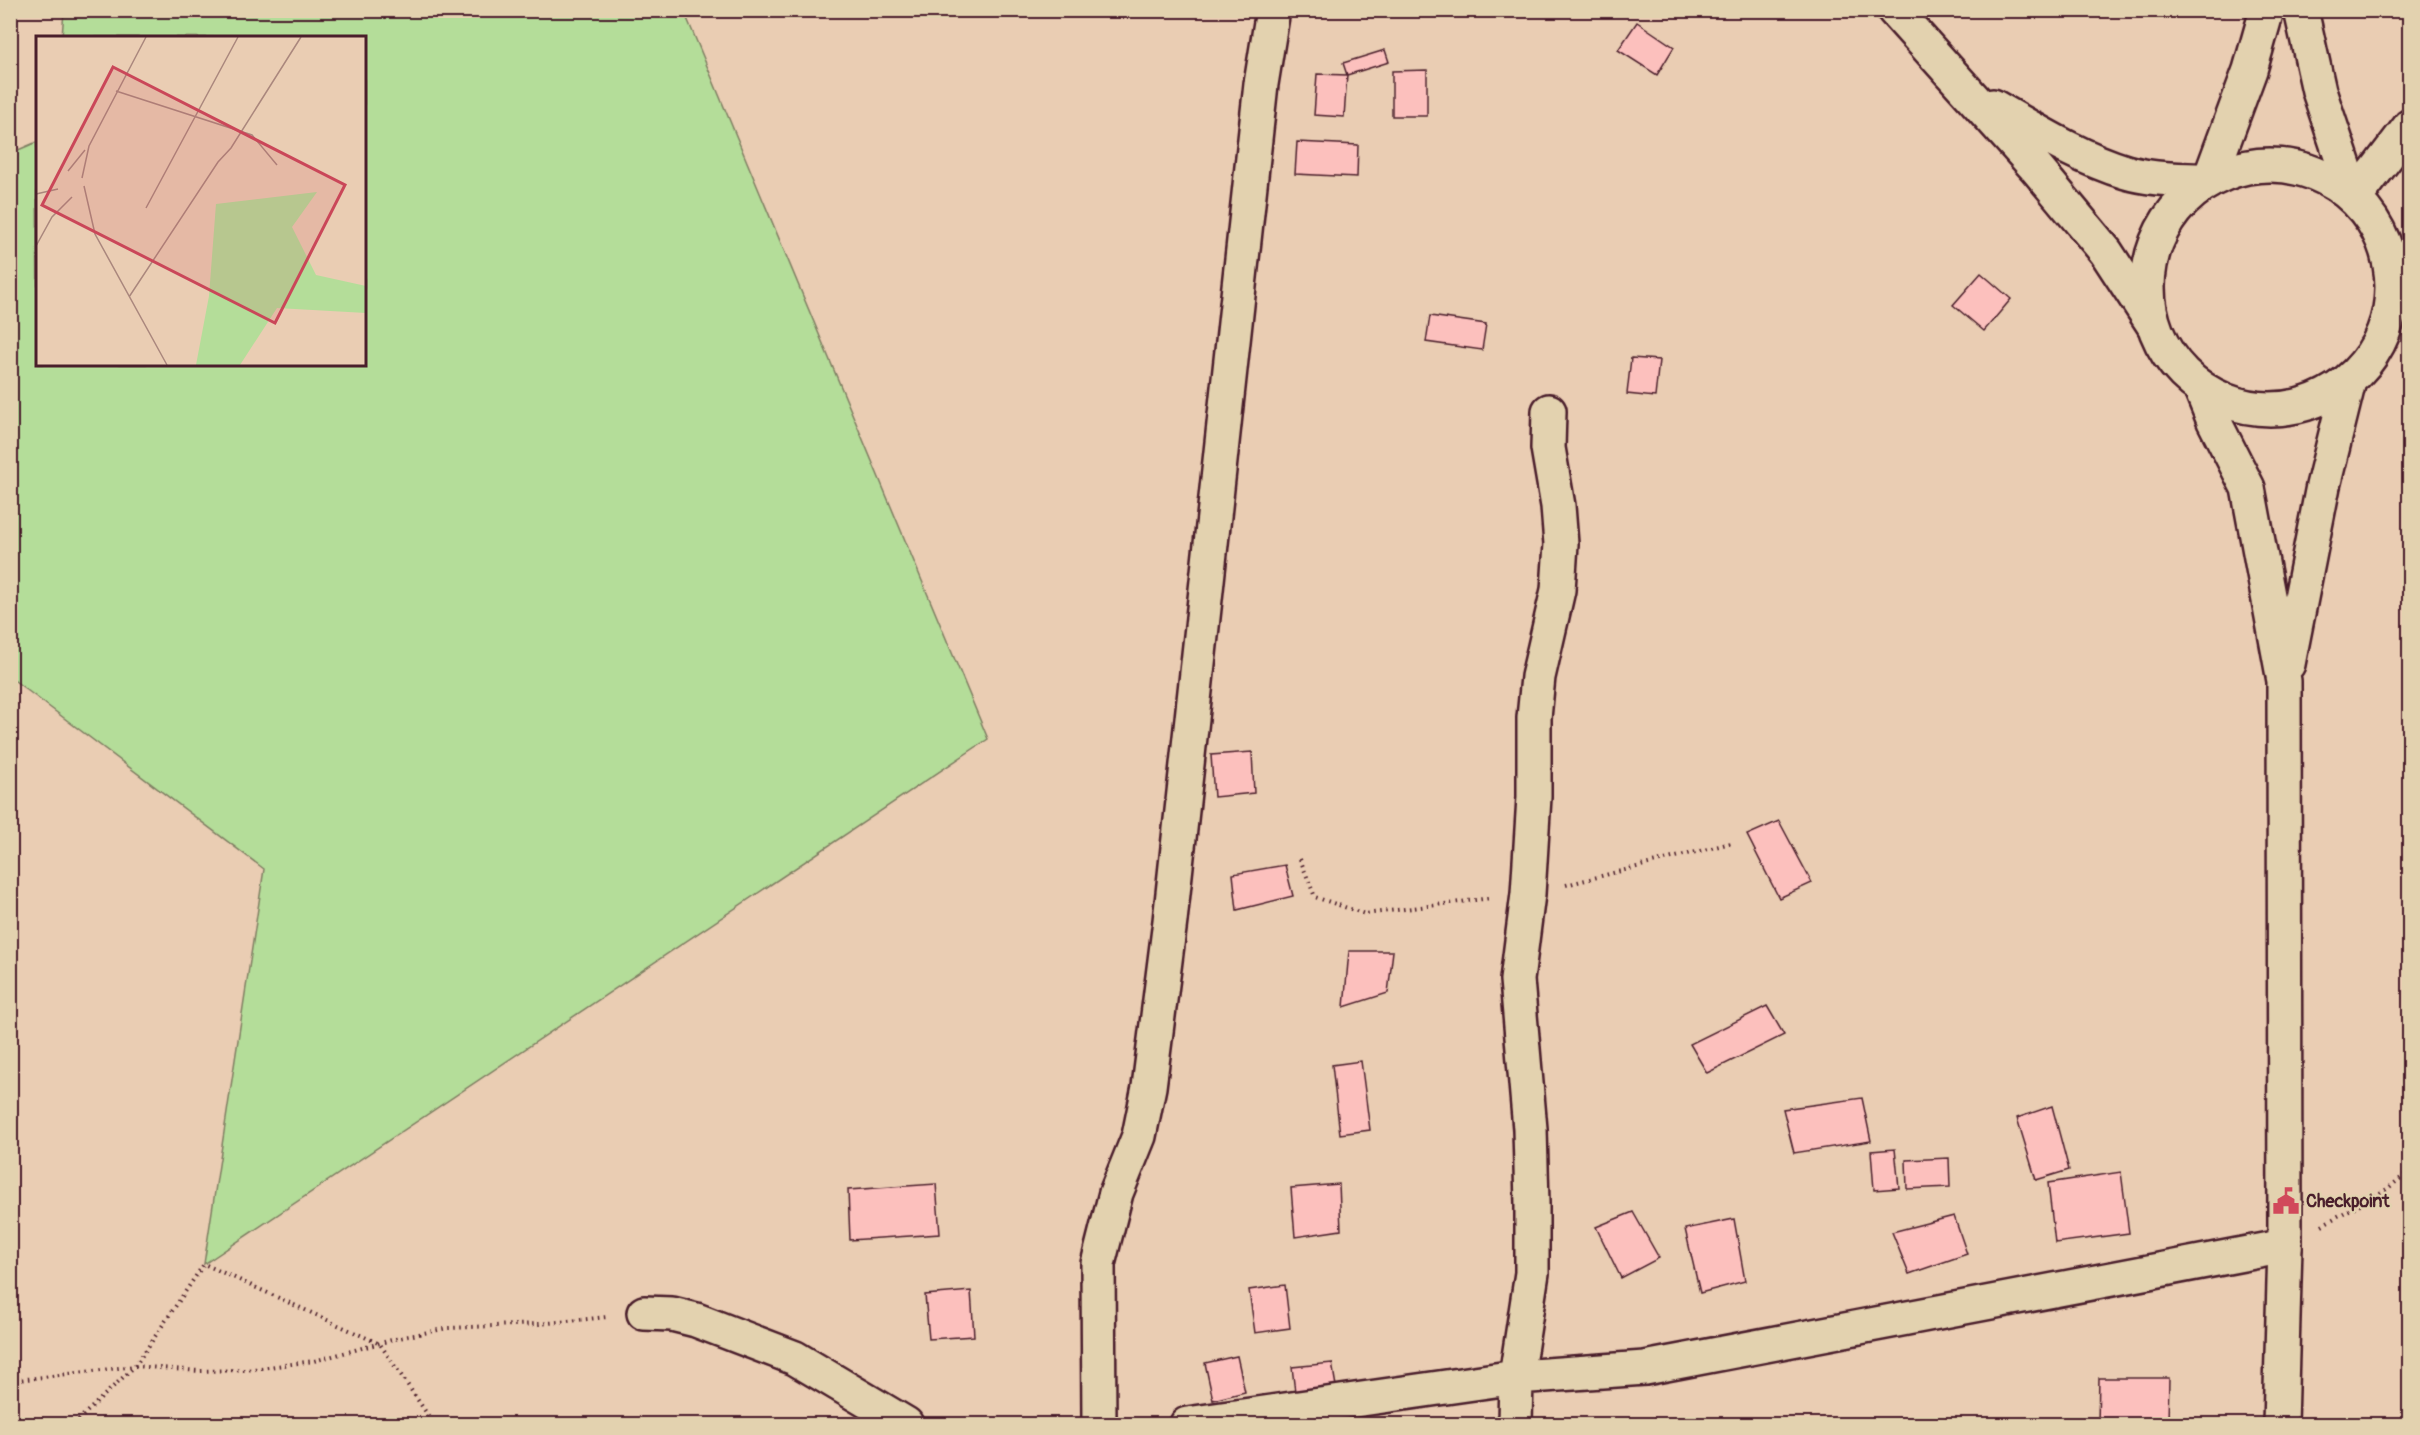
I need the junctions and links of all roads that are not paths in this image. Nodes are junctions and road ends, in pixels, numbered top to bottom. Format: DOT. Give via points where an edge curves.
graph roads {
  1 [pos="1273,10"];
  2 [pos="1894,10"];
  3 [pos="2267,10"];
  4 [pos="2301,10"];
  5 [pos="1968,91"];
  6 [pos="2409,126"];
  7 [pos="2209,181"];
  8 [pos="2355,198"];
  9 [pos="2153,324"];
  10 [pos="2349,381"];
  11 [pos="2201,389"];
  12 [pos="1549,411"];
  13 [pos="2284,681"];
  14 [pos="2285,1246"];
  15 [pos="644,1313"];
  16 [pos="1516,1377"];
  17 [pos="906,1425"];
  18 [pos="1099,1425"];
  19 [pos="1187,1425"];
  20 [pos="1515,1425"];
  21 [pos="2280,1425"];
  1 -- 18 [label="main road" via="1261,84 1149,1087 1139,1136 1116,1193 1098,1264"];
  2 -- 5 [label="main road"];
  3 -- 7 [label="main road" via="2250,70"];
  4 -- 8 [label="main road" via="2319,91"];
  5 -- 7 [label="main road" via="2059,144 2126,172"];
  5 -- 9 [label="main road" via="2106,252"];
  6 -- 8 [label="main road"];
  7 -- 8 [label="main road" via="2245,167 2284,165 2322,176"];
  7 -- 9 [label="main road" via="2177,207 2155,243 2147,283"];
  8 -- 10 [label="main road" via="2380,230 2392,270 2390,311 2376,349"];
  9 -- 11 [label="main road" via="2171,360"];
  10 -- 11 [label="main road" via="2315,401 2276,409 2236,405"];
  10 -- 13 [label="main road" via="2323,486"];
  11 -- 13 [label="main road" via="2248,488"];
  12 -- 16 [label="main road" via="1548,448 1561,544 1558,590 1538,677 1528,894 1517,980 1530,1129 1532,1274"];
  13 -- 14 [label="main road"];
  14 -- 16 [label="main road" via="1645,1368"];
  14 -- 21 [label="main road"];
  15 -- 17 [label="main road" via="696,1320 795,1358"];
  16 -- 19 [label="main road"];
  16 -- 20 [label="main road"];
}
